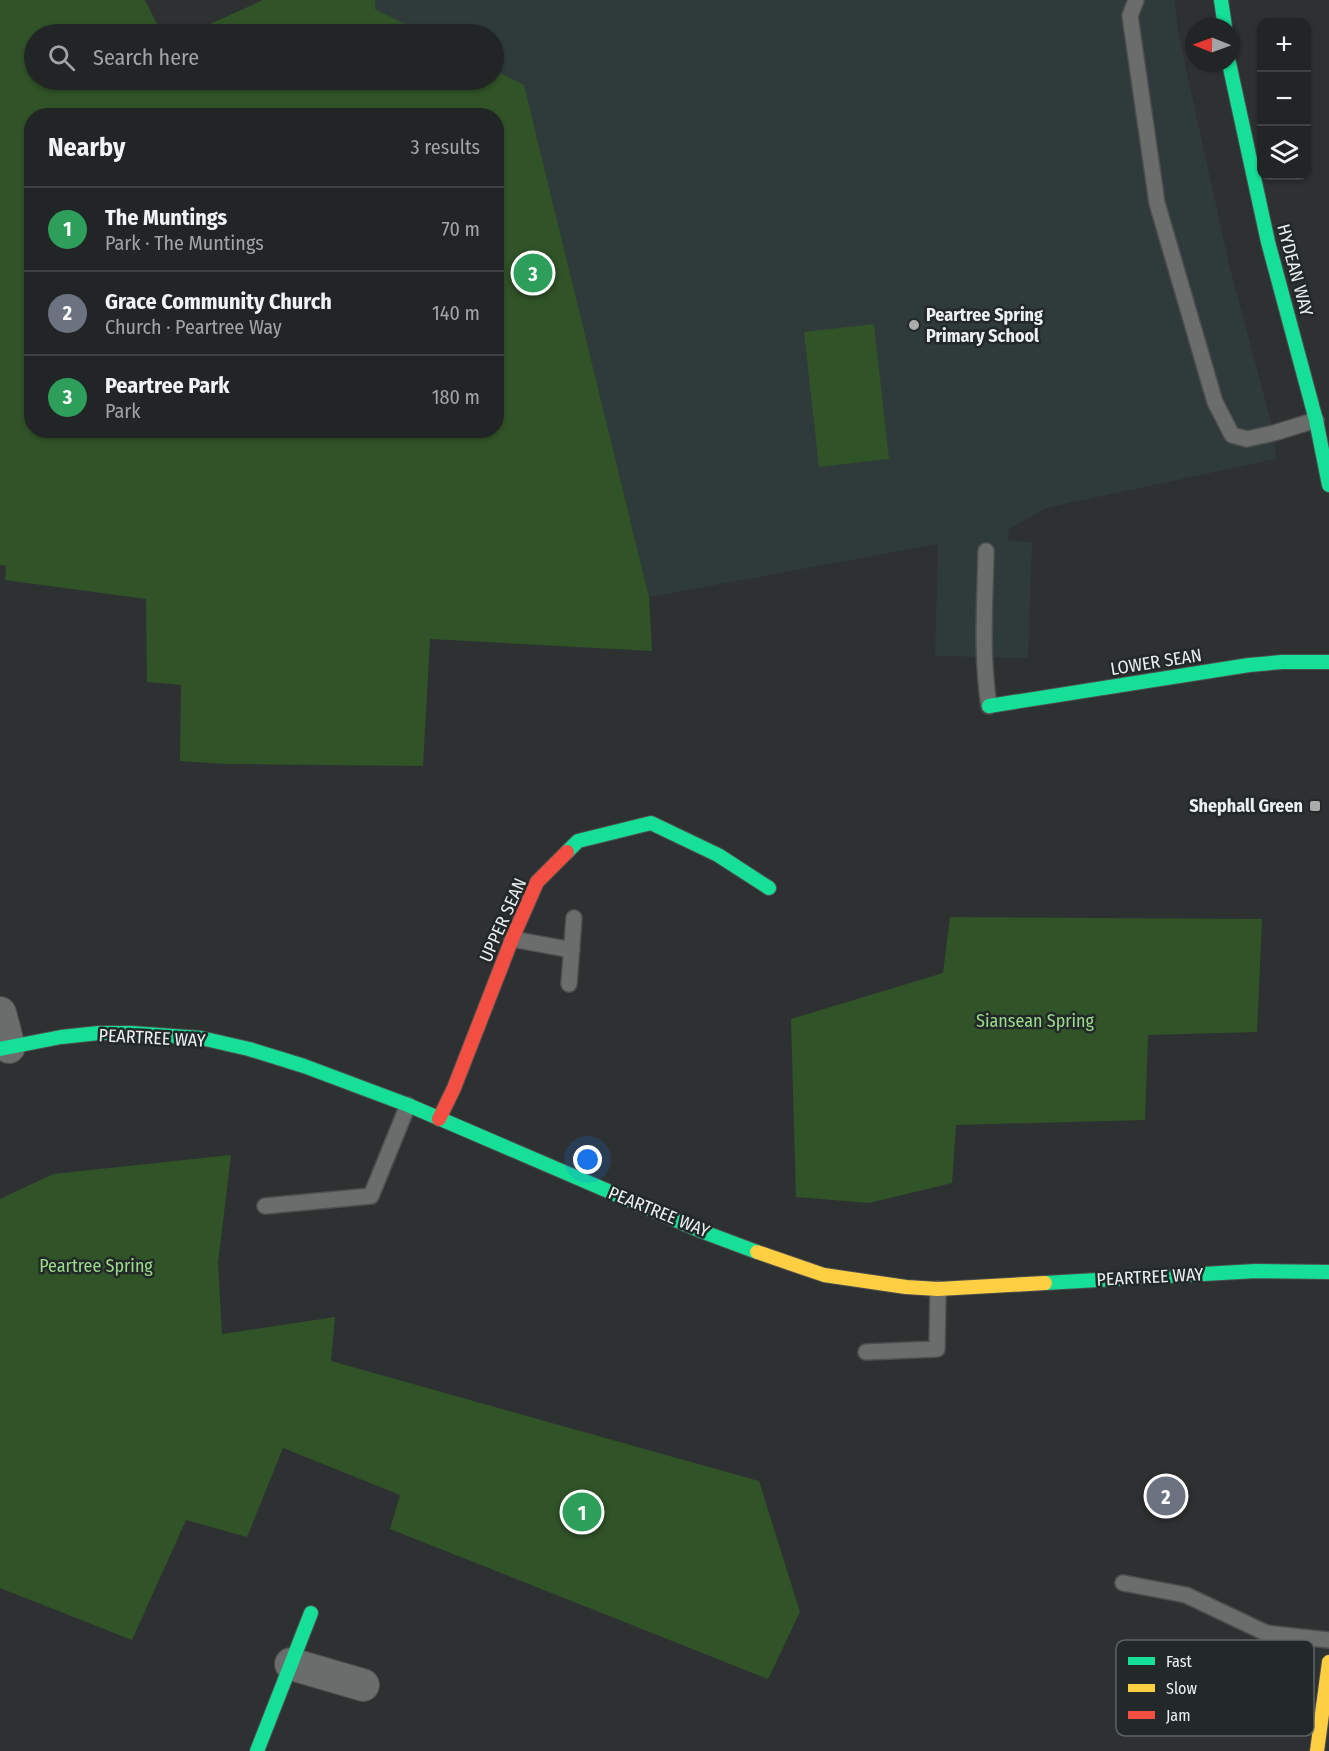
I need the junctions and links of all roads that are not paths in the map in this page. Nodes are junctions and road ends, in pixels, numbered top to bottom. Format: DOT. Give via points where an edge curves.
graph roads {
  1 [pos="1136,0"];
  2 [pos="1221,0"];
  3 [pos="1224,18"];
  4 [pos="1231,72"];
  5 [pos="1316,420"];
  6 [pos="1329,485"];
  7 [pos="986,551"];
  8 [pos="1329,662"];
  9 [pos="989,706"];
  10 [pos="769,888"];
  11 [pos="574,918"];
  12 [pos="512,939"];
  13 [pos="572,950"];
  14 [pos="569,984"];
  15 [pos="0,1013"];
  16 [pos="5,1048"];
  17 [pos="408,1105"];
  18 [pos="439,1119"];
  19 [pos="265,1206"];
  20 [pos="1329,1272"];
  21 [pos="938,1289"];
  22 [pos="866,1352"];
  23 [pos="1123,1583"];
  24 [pos="311,1613"];
  25 [pos="1329,1640"];
  26 [pos="1329,1662"];
  27 [pos="291,1664"];
  28 [pos="363,1685"];
  29 [pos="257,1751"];
  30 [pos="1317,1751"];
  1 -- 5 [label="lane" via="1130,16 1157,204 1215,402 1232,435 1247,439"];
  2 -- 3 [label="street"];
  4 -- 5 [label="street, HYDEAN WAY" via="1268,242"];
  5 -- 6 [label="street, HYDEAN WAY"];
  7 -- 9 [label="lane" via="983,645"];
  8 -- 9 [label="street, LOWER SEAN" via="1249,665"];
  10 -- 12 [label="street, UPPER SEAN" via="718,855 651,823 578,841 537,882"];
  11 -- 13 [label="lane"];
  12 -- 13 [label="lane"];
  12 -- 18 [label="street, UPPER SEAN"];
  13 -- 14 [label="lane"];
  15 -- 16 [label="street, PEARTREE WAY"];
  16 -- 17 [label="street, PEARTREE WAY" via="99,1034 201,1038 304,1066"];
  17 -- 18 [label="street, PEARTREE WAY"];
  17 -- 19 [label="lane" via="371,1196"];
  18 -- 21 [label="street, PEARTREE WAY" via="701,1231 801,1268 867,1282"];
  20 -- 21 [label="street, PEARTREE WAY" via="1256,1271"];
  21 -- 22 [label="lane" via="937,1350"];
  23 -- 25 [label="lane" via="1186,1595 1266,1633"];
  24 -- 27 [label="street"];
  26 -- 30 [label="street"];
  27 -- 28 [label="street"];
  27 -- 29 [label="street"];
}
